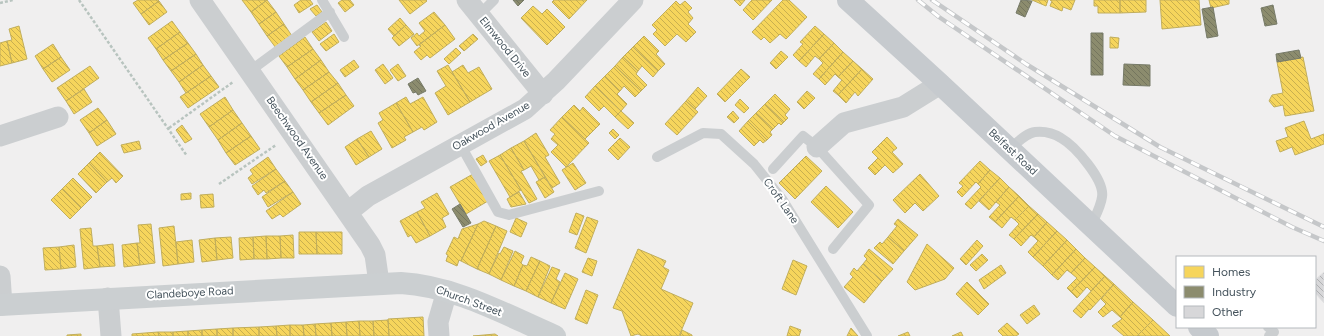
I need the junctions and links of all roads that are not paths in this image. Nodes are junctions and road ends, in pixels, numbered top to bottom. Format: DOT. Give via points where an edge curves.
graph roads {
  1 [pos="200,0"];
  2 [pos="322,0"];
  3 [pos="494,0"];
  4 [pos="633,0"];
  5 [pos="848,0"];
  6 [pos="473,8"];
  7 [pos="330,12"];
  8 [pos="344,37"];
  9 [pos="250,70"];
  10 [pos="940,84"];
  11 [pos="543,94"];
  12 [pos="58,117"];
  13 [pos="0,136"];
  14 [pos="460,144"];
  15 [pos="817,147"];
  16 [pos="1009,149"];
  17 [pos="657,157"];
  18 [pos="773,169"];
  19 [pos="599,191"];
  20 [pos="348,212"];
  21 [pos="1091,226"];
  22 [pos="832,249"];
  23 [pos="0,276"];
  24 [pos="379,283"];
  25 [pos="447,291"];
  26 [pos="108,298"];
  27 [pos="1,305"];
  28 [pos="1176,305"];
  29 [pos="1200,328"];
  30 [pos="111,336"];
  31 [pos="439,336"];
  32 [pos="555,336"];
  33 [pos="867,336"];
  34 [pos="1208,336"];
  1 -- 9 [label="street, Beechwood Avenue"];
  2 -- 7 [label="lane"];
  3 -- 6 [label="lane"];
  4 -- 11 [label="street, Oakwood Avenue"];
  5 -- 10 [label="main road, Belfast Road"];
  6 -- 11 [label="street, Elmwood Drive"];
  7 -- 8 [label="lane"];
  7 -- 9 [label="lane"];
  9 -- 20 [label="street, Beechwood Avenue"];
  10 -- 15 [label="street" via="903,107 844,123"];
  10 -- 16 [label="main road, Belfast Road"];
  11 -- 14 [label="street, Oakwood Avenue" via="525,109"];
  12 -- 13 [label="street"];
  14 -- 19 [label="lane" via="498,212 509,215"];
  14 -- 20 [label="street, Oakwood Avenue" via="368,196"];
  15 -- 18 [label="lane" via="803,136"];
  15 -- 22 [label="lane" via="869,205"];
  16 -- 21 [label="main road, Belfast Road"];
  16 -- 21 [label="lane" via="1032,132 1050,132 1071,145 1101,187 1103,196"];
  17 -- 33 [label="lane, Croft Lane" via="702,133 721,134 754,164 782,199"];
  20 -- 24 [label="street, Beechwood Avenue" via="375,255"];
  21 -- 28 [label="main road, Belfast Road"];
  23 -- 27 [label="street"];
  24 -- 25 [label="main road, Church Street" via="415,284"];
  24 -- 26 [label="main road, Clandeboye Road"];
  25 -- 31 [label="street" via="438,322"];
  25 -- 32 [label="main road, Church Street"];
  26 -- 27 [label="main road, Clandeboye Road"];
  26 -- 30 [label="street"];
  29 -- 34 [label="main road"];
}
